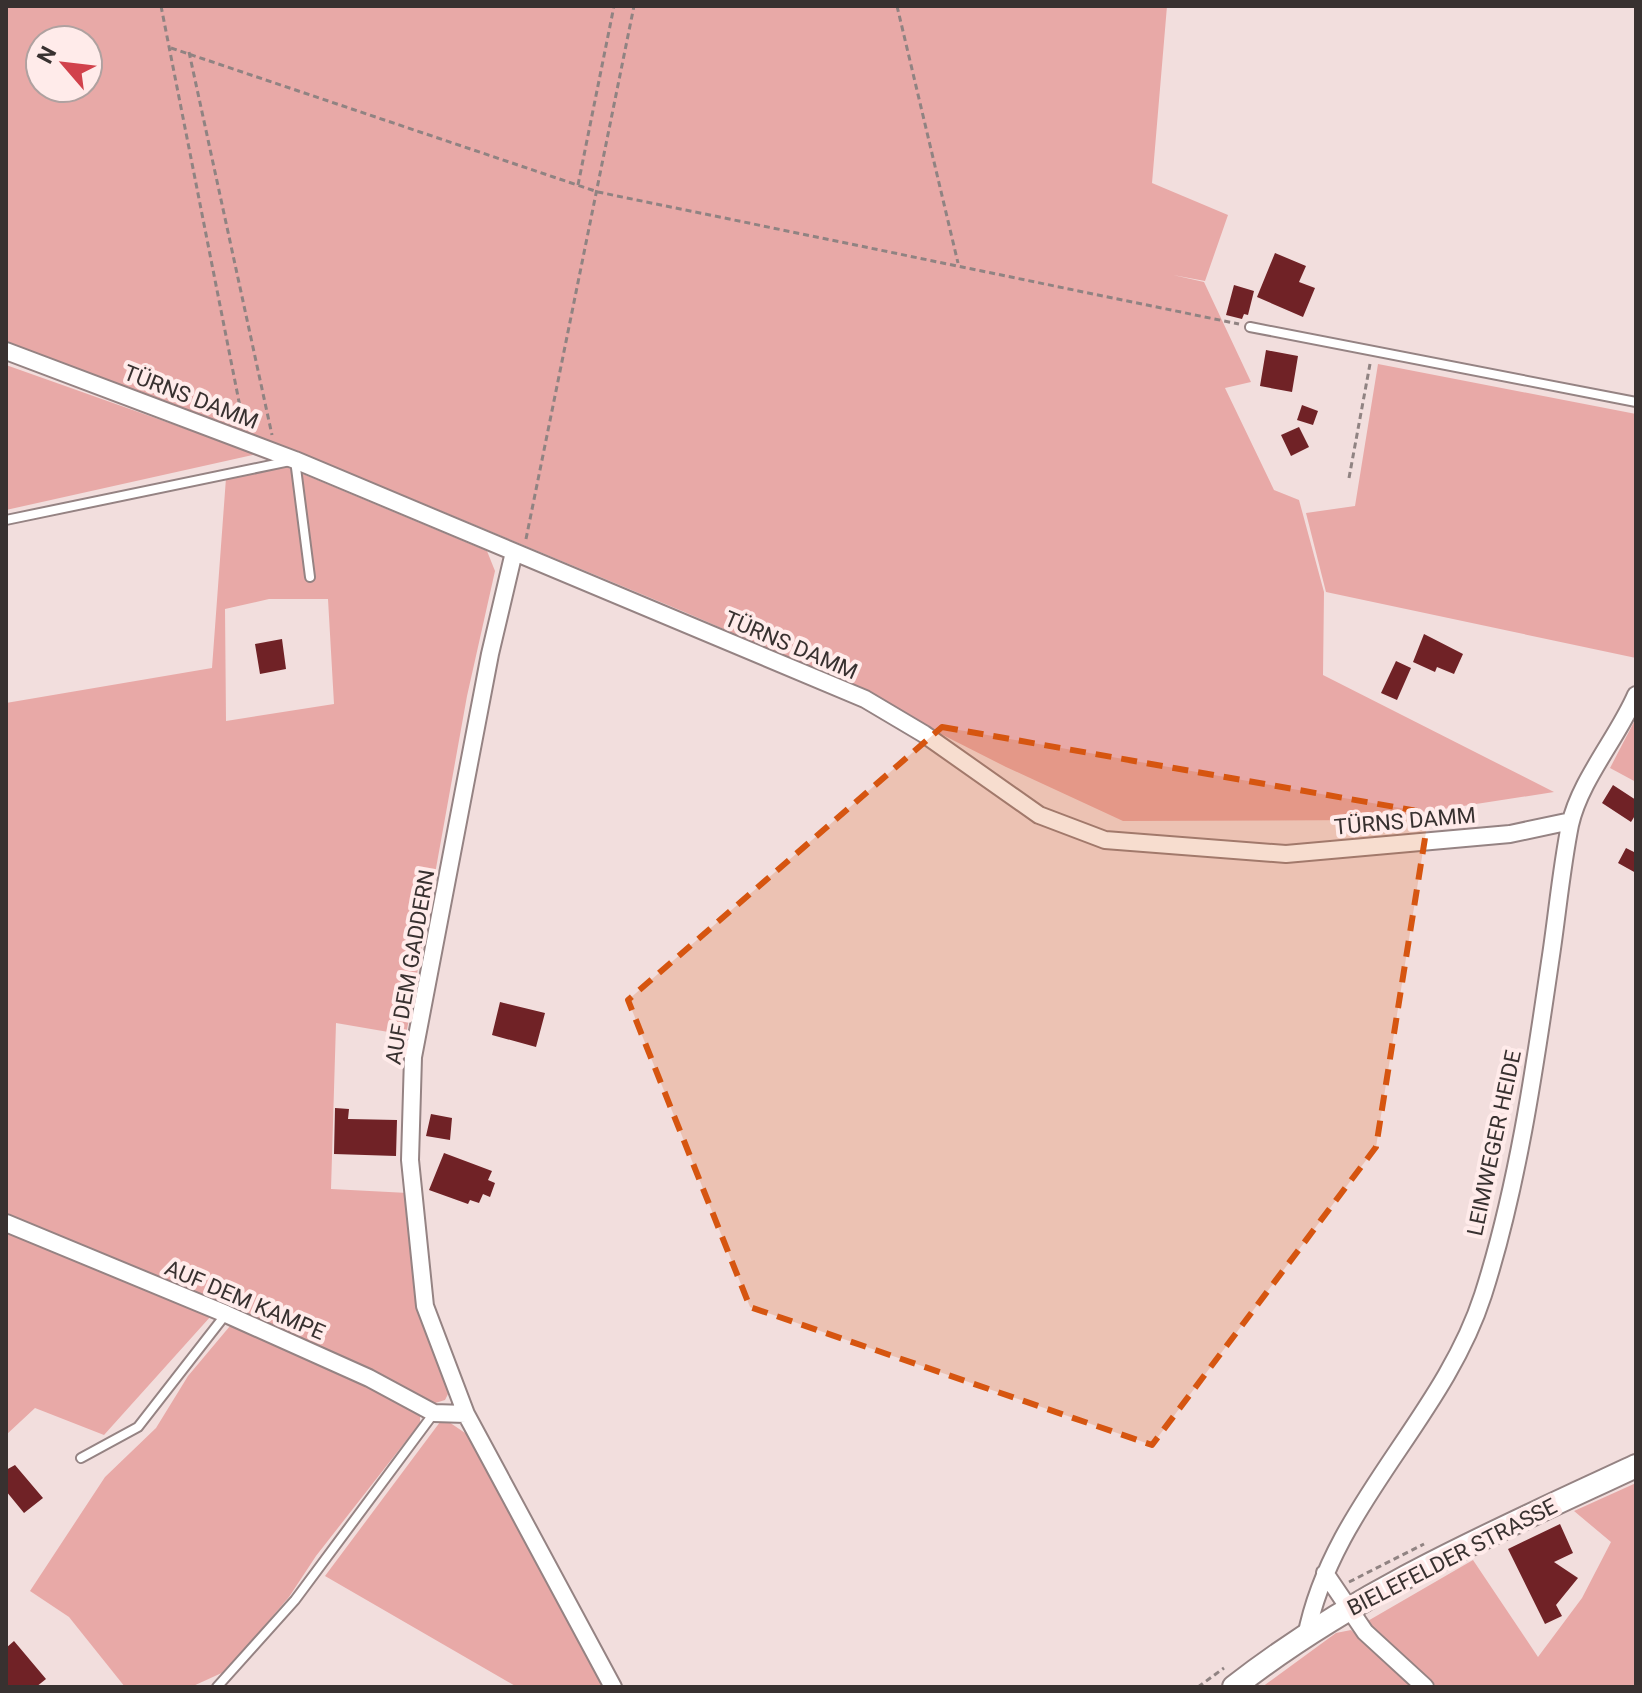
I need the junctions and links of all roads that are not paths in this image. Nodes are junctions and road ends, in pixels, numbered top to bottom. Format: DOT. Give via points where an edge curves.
graph roads {
  1 [pos="1250,327"];
  2 [pos="6,351"];
  3 [pos="1636,402"];
  4 [pos="295,460"];
  5 [pos="6,520"];
  6 [pos="518,554"];
  7 [pos="310,577"];
  8 [pos="1636,695"];
  9 [pos="1571,821"];
  10 [pos="6,1223"];
  11 [pos="226,1314"];
  12 [pos="434,1413"];
  13 [pos="466,1414"];
  14 [pos="81,1458"];
  15 [pos="1636,1466"];
  16 [pos="1325,1573"];
  17 [pos="1348,1609"];
  18 [pos="1306,1637"];
  19 [pos="217,1687"];
  20 [pos="613,1687"];
  21 [pos="1234,1687"];
  22 [pos="1425,1687"];
  1 -- 3 [label="lane"];
  2 -- 4 [label="street, TÜRNS DAMM"];
  4 -- 5 [label="lane"];
  4 -- 6 [label="street, TÜRNS DAMM"];
  4 -- 7 [label="lane"];
  6 -- 9 [label="street, TÜRNS DAMM" via="865,699 1039,815 1105,840 1286,854 1510,834"];
  6 -- 13 [label="street, AUF DEM GADDERN" via="490,654 413,1057 410,1160 425,1306"];
  8 -- 9 [label="street, LEIMWEGER HEIDE"];
  9 -- 16 [label="street, LEIMWEGER HEIDE" via="1510,1188 1482,1296 1462,1345 1350,1521"];
  10 -- 11 [label="street, AUF DEM KAMPE"];
  11 -- 12 [label="street, AUF DEM KAMPE"];
  11 -- 14 [label="lane" via="138,1427"];
  12 -- 13 [label="street, AUF DEM KAMPE"];
  12 -- 19 [label="lane" via="295,1600"];
  13 -- 20 [label="street, AUF DEM GADDERN"];
  15 -- 17 [label="main road, BIELEFELDER STRASSE" via="1424,1566"];
  16 -- 17 [label="street"];
  16 -- 18 [label="street, LEIMWEGER HEIDE"];
  17 -- 18 [label="main road, BIELEFELDER STRASSE"];
  17 -- 22 [label="street" via="1365,1632"];
  18 -- 21 [label="main road, BIELEFELDER STRASSE"];
}
